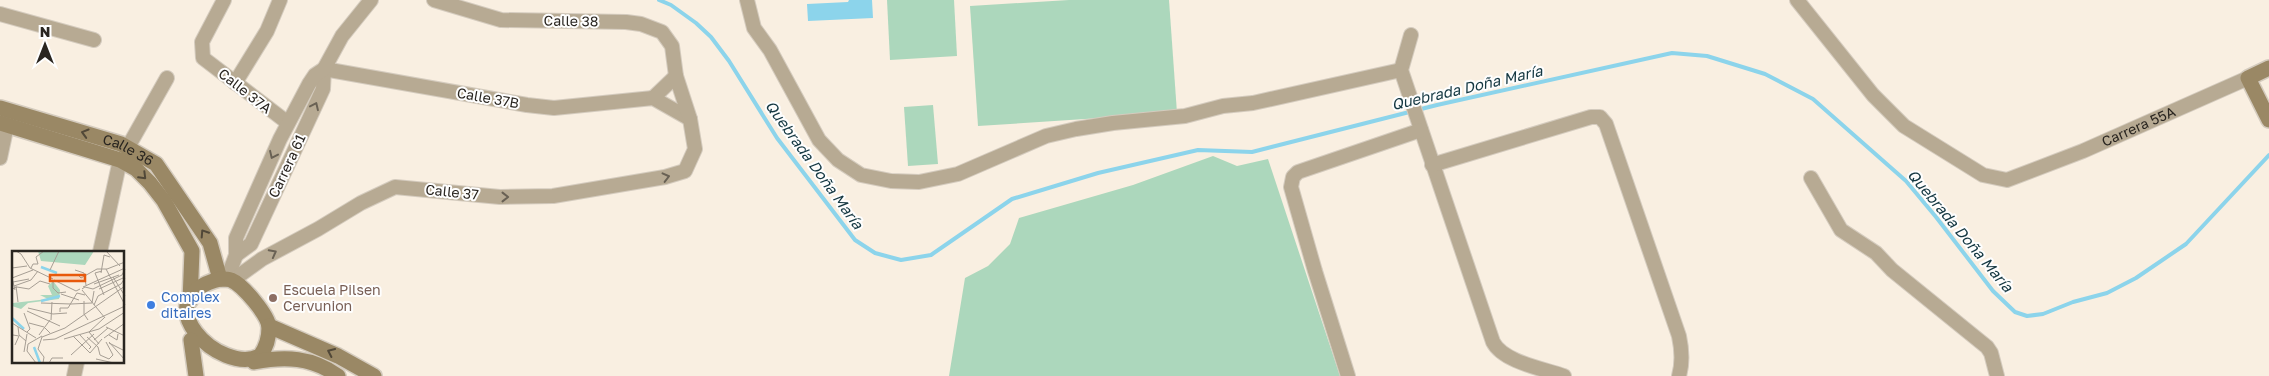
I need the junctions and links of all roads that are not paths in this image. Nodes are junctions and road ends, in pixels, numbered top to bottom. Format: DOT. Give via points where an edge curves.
graph roads {
  1 [pos="224,0"];
  2 [pos="280,0"];
  3 [pos="371,0"];
  4 [pos="434,0"];
  5 [pos="747,0"];
  6 [pos="1797,0"];
  7 [pos="0,14"];
  8 [pos="1411,35"];
  9 [pos="94,40"];
  10 [pos="2269,68"];
  11 [pos="324,69"];
  12 [pos="1401,70"];
  13 [pos="676,76"];
  14 [pos="167,78"];
  15 [pos="2248,78"];
  16 [pos="235,83"];
  17 [pos="653,98"];
  18 [pos="0,108"];
  19 [pos="690,119"];
  20 [pos="2269,120"];
  21 [pos="3,124"];
  22 [pos="288,124"];
  23 [pos="1419,125"];
  24 [pos="124,154"];
  25 [pos="0,158"];
  26 [pos="690,163"];
  27 [pos="1432,165"];
  28 [pos="1811,178"];
  29 [pos="100,251"];
  30 [pos="236,255"];
  31 [pos="227,280"];
  32 [pos="190,301"];
  33 [pos="269,326"];
  34 [pos="190,336"];
  35 [pos="245,366"];
  36 [pos="196,376"];
  37 [pos="338,376"];
  38 [pos="374,376"];
  39 [pos="1348,376"];
  40 [pos="1564,376"];
  41 [pos="1679,376"];
  42 [pos="1997,376"];
  1 -- 16 [label="street, Calle 37A" via="202,42 203,58"];
  2 -- 16 [label="street" via="267,31"];
  3 -- 11 [label="street, Carrera 61" via="342,36"];
  4 -- 13 [label="street, Calle 38" via="501,20 641,24 662,32 672,46"];
  5 -- 12 [label="street" via="754,28 770,50 819,140 838,160 861,175 890,181 919,182 958,174 1046,136 1076,129 1113,122 1185,116"];
  6 -- 15 [label="street, Carrera 55A" via="1873,95 1904,126 1983,175 2007,180 2083,151"];
  7 -- 9 [label="street"];
  8 -- 12 [label="street"];
  10 -- 15 [label="main road, Carrera 55A"];
  11 -- 17 [label="street, Calle 37B" via="554,108"];
  11 -- 22 [label="street, Carrera 61" via="309,84"];
  30 -- 11 [label="street, Carrera 61, one-way" via="251,244 322,89"];
  12 -- 23 [label="street"];
  13 -- 17 [label="street"];
  13 -- 19 [label="street, Calle 38"];
  14 -- 24 [label="street"];
  15 -- 20 [label="main road"];
  16 -- 22 [label="street, Calle 37A"];
  17 -- 19 [label="street"];
  24 -- 18 [label="main road, Calle 36, one-way"];
  19 -- 26 [label="street, Calle 38" via="695,149"];
  21 -- 24 [label="main road, Calle 36"];
  21 -- 25 [label="street"];
  22 -- 30 [label="street, Carrera 61, one-way" via="236,238"];
  23 -- 27 [label="street"];
  23 -- 39 [label="street" via="1298,172 1293,177 1291,187"];
  24 -- 29 [label="street"];
  31 -- 24 [label="main road, Calle 36, one-way" via="210,243 156,164"];
  24 -- 32 [label="main road, Calle 36, one-way" via="164,201 192,251"];
  31 -- 26 [label="street, Calle 37, one-way" via="360,203 395,187 500,197 553,196 665,177 685,171"];
  27 -- 40 [label="street" via="1497,349 1506,356"];
  27 -- 41 [label="street" via="1600,117 1606,124 1679,336 1682,358"];
  28 -- 42 [label="street" via="1840,230 1876,253 1892,270 1987,347"];
  30 -- 31 [label="street, Carrera 61"];
  31 -- 32 [label="main road" via="205,282 194,291"];
  31 -- 33 [label="main road" via="253,300"];
  32 -- 34 [label="main road" via="187,316"];
  33 -- 35 [label="main road" via="262,352"];
  38 -- 33 [label="main road, one-way" via="338,356"];
  34 -- 35 [label="main road" via="204,355 221,364"];
  34 -- 36 [label="main road"];
  35 -- 37 [label="main road" via="276,358 295,358 312,362"];
}
